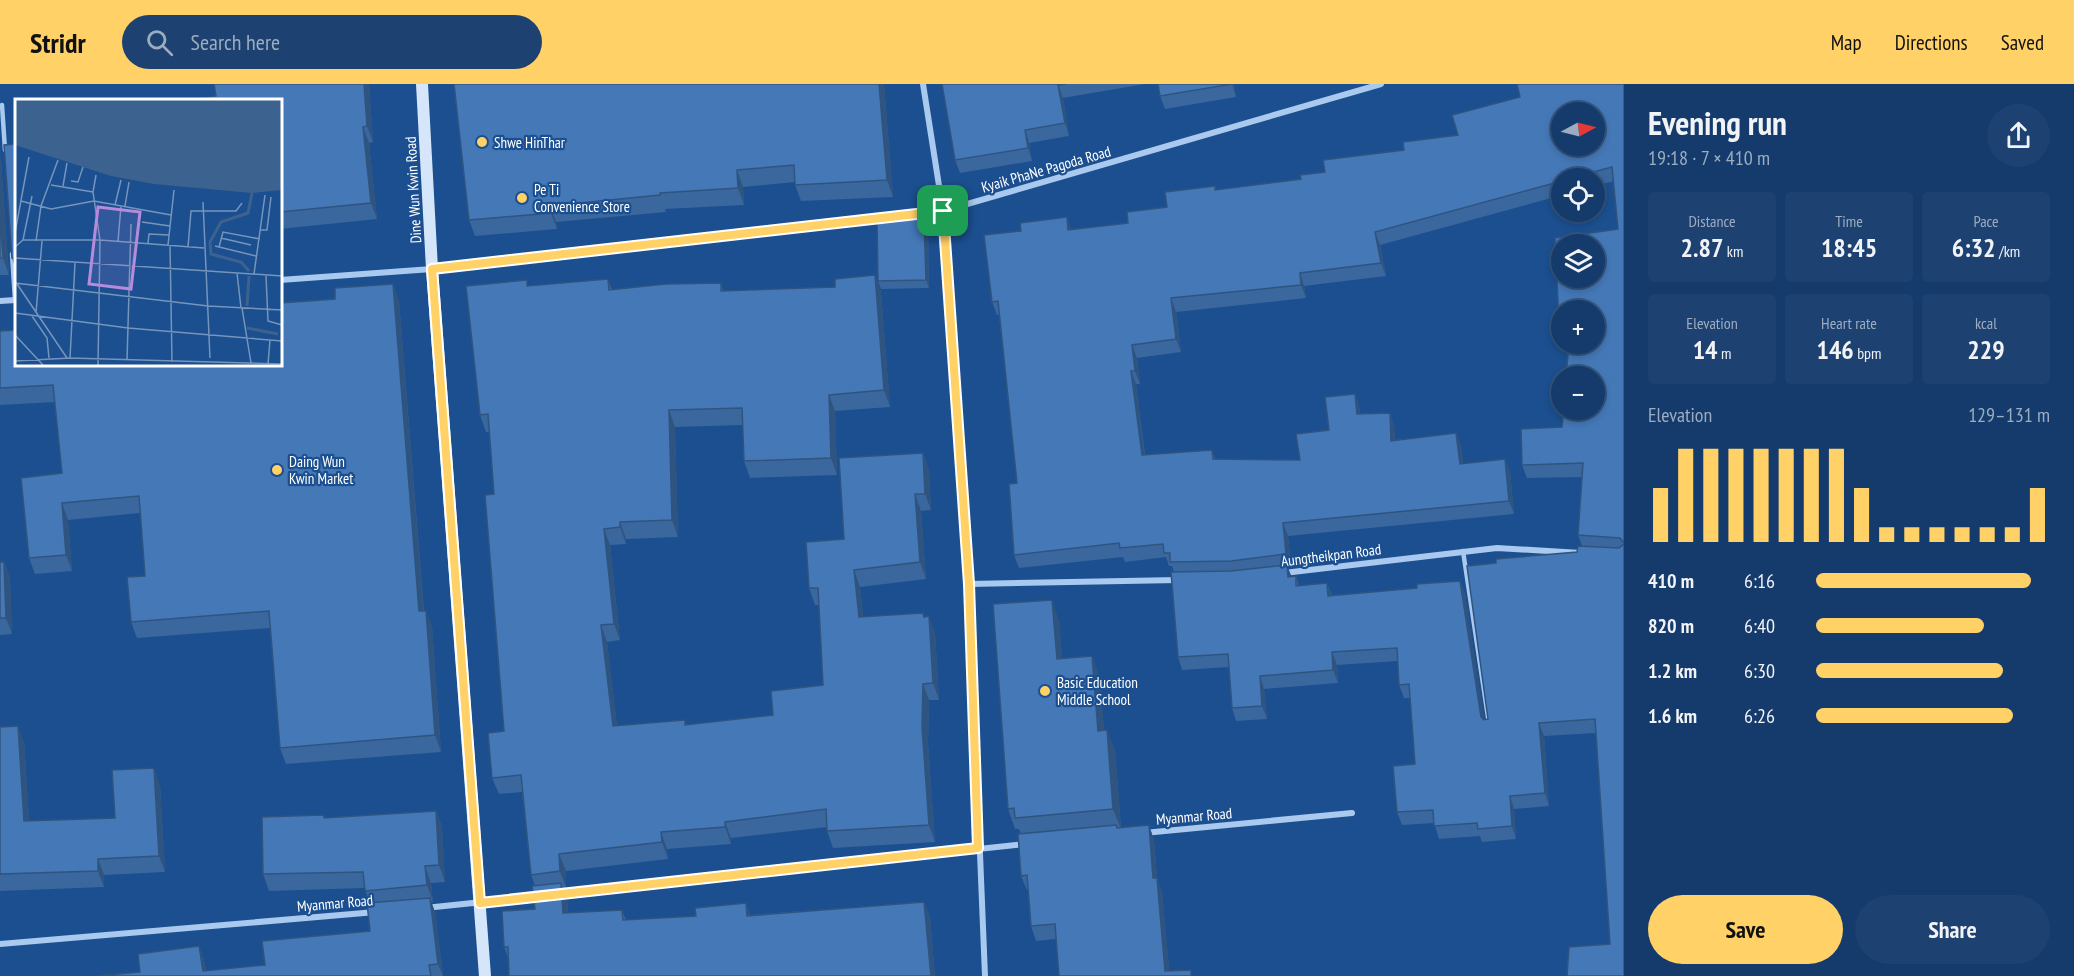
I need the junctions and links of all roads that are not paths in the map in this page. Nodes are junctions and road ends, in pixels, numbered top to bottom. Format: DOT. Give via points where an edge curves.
graph roads {
  1 [pos="422,84"];
  2 [pos="923,84"];
  3 [pos="1381,84"];
  4 [pos="2,105"];
  5 [pos="6,162"];
  6 [pos="943,211"];
  7 [pos="11,243"];
  8 [pos="432,269"];
  9 [pos="282,280"];
  10 [pos="15,289"];
  11 [pos="15,300"];
  12 [pos="0,301"];
  13 [pos="1463,551"];
  14 [pos="1589,554"];
  15 [pos="1281,574"];
  16 [pos="1190,580"];
  17 [pos="969,584"];
  18 [pos="1490,729"];
  19 [pos="1352,813"];
  20 [pos="1130,834"];
  21 [pos="1036,843"];
  22 [pos="978,848"];
  23 [pos="480,903"];
  24 [pos="421,908"];
  25 [pos="386,911"];
  26 [pos="0,944"];
  27 [pos="485,976"];
  28 [pos="985,976"];
  1 -- 8 [label="street, Dine Wun Kwin Road"];
  2 -- 6 [label="street"];
  3 -- 6 [label="street, Kyaik PhaNe Pagoda Road"];
  4 -- 5 [label="lane"];
  6 -- 8 [label="street, Kyaik PhaNe Pagoda Road"];
  6 -- 17 [label="street"];
  7 -- 10 [label="lane"];
  8 -- 9 [label="street, Kyaik PhaNe Pagoda Road"];
  8 -- 23 [label="street, Dine Wun Kwin Road"];
  11 -- 12 [label="street"];
  13 -- 14 [label="street, Aungtheikpan Road" via="1497,548"];
  13 -- 15 [label="street, Aungtheikpan Road"];
  13 -- 18 [label="lane"];
  16 -- 17 [label="street"];
  17 -- 22 [label="street"];
  19 -- 20 [label="street, Myanmar Road"];
  21 -- 22 [label="street"];
  22 -- 23 [label="street"];
  22 -- 28 [label="street"];
  23 -- 24 [label="street"];
  23 -- 27 [label="street, Dine Wun Kwin Road"];
  25 -- 26 [label="street, Myanmar Road"];
}
